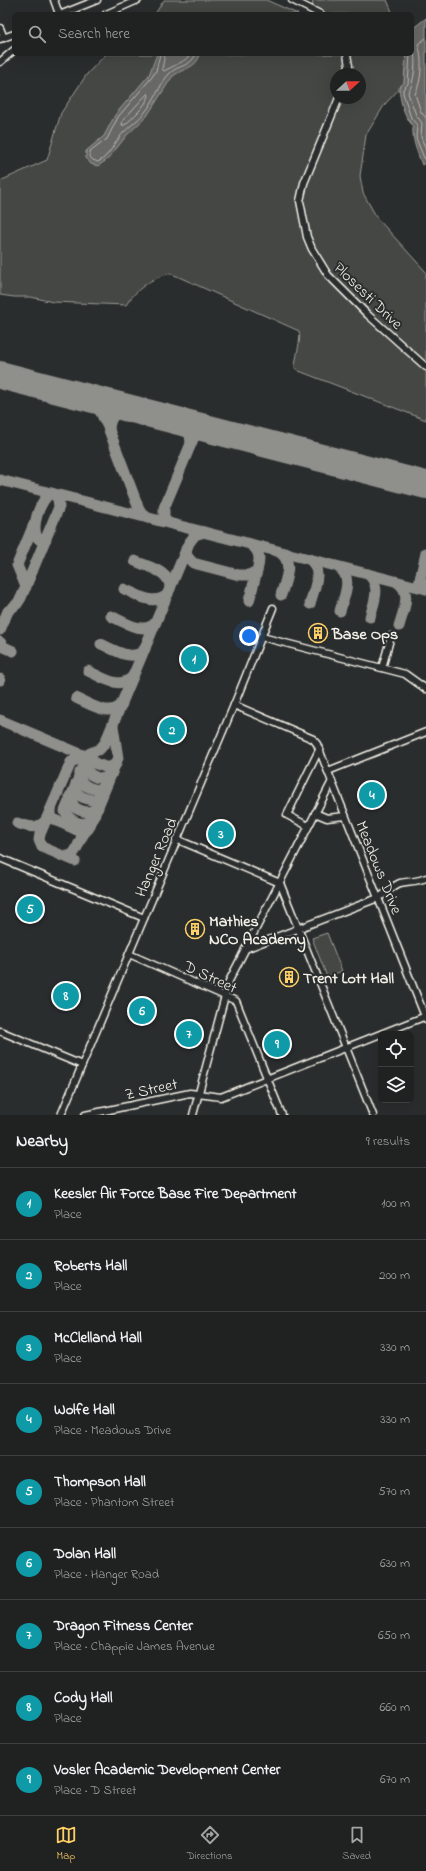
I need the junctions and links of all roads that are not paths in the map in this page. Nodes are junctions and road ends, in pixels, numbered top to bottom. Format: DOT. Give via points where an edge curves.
graph roads {
  1 [pos="54,0"];
  2 [pos="98,0"];
  3 [pos="138,0"];
  4 [pos="292,0"];
  5 [pos="58,12"];
  6 [pos="67,12"];
  7 [pos="111,12"];
  8 [pos="316,12"];
  9 [pos="0,28"];
  10 [pos="12,35"];
  11 [pos="2,39"];
  12 [pos="12,52"];
  13 [pos="347,56"];
  14 [pos="0,62"];
  15 [pos="348,68"];
  16 [pos="337,104"];
  17 [pos="426,367"];
  18 [pos="273,608"];
  19 [pos="391,636"];
  20 [pos="262,637"];
  21 [pos="382,668"];
  22 [pos="426,690"];
  23 [pos="234,705"];
  24 [pos="426,732"];
  25 [pos="319,750"];
  26 [pos="328,771"];
  27 [pos="332,781"];
  28 [pos="315,812"];
  29 [pos="345,816"];
  30 [pos="308,826"];
  31 [pos="176,839"];
  32 [pos="0,858"];
  33 [pos="426,878"];
  34 [pos="280,883"];
  35 [pos="378,898"];
  36 [pos="144,918"];
  37 [pos="299,929"];
  38 [pos="244,950"];
  39 [pos="129,954"];
  40 [pos="225,994"];
  41 [pos="426,1017"];
  42 [pos="0,1031"];
  43 [pos="346,1048"];
  44 [pos="82,1065"];
  45 [pos="268,1079"];
  46 [pos="198,1095"];
  47 [pos="61,1115"];
  48 [pos="85,1115"];
  49 [pos="193,1115"];
  50 [pos="282,1115"];
  51 [pos="373,1115"];
  1 -- 5 [label="street"];
  2 -- 6 [label="street"];
  3 -- 7 [label="street"];
  4 -- 8 [label="street"];
  9 -- 11 [label="street"];
  10 -- 11 [label="street"];
  12 -- 14 [label="street"];
  13 -- 15 [label="street"];
  16 -- 17 [label="street, Plosesti Drive" via="304,183 300,201 307,237 328,274 368,315"];
  18 -- 20 [label="street, Hanger Road"];
  19 -- 21 [label="street"];
  20 -- 21 [label="street"];
  20 -- 23 [label="street, Hanger Road"];
  21 -- 22 [label="street" via="405,674"];
  23 -- 25 [label="street, Meadows Drive" via="313,739"];
  23 -- 31 [label="street, Hanger Road"];
  24 -- 26 [label="street"];
  25 -- 26 [label="street, Meadows Drive"];
  25 -- 30 [label="street" via="287,815"];
  26 -- 27 [label="street, Meadows Drive"];
  27 -- 28 [label="street"];
  27 -- 29 [label="street, Meadows Drive"];
  28 -- 29 [label="street" via="327,818"];
  28 -- 30 [label="street"];
  29 -- 35 [label="street, Meadows Drive"];
  30 -- 34 [label="street"];
  31 -- 34 [label="street"];
  31 -- 36 [label="street, Hanger Road"];
  32 -- 36 [label="street"];
  33 -- 35 [label="street" via="417,882 398,884"];
  34 -- 37 [label="street"];
  34 -- 38 [label="street"];
  35 -- 37 [label="street"];
  35 -- 41 [label="street, Meadows Drive"];
  36 -- 39 [label="street, Hanger Road"];
  37 -- 38 [label="street"];
  37 -- 43 [label="street"];
  38 -- 40 [label="street"];
  39 -- 40 [label="street, D Street"];
  39 -- 44 [label="street, Hanger Road"];
  40 -- 45 [label="street, D Street" via="236,1000 239,1005"];
  40 -- 46 [label="street"];
  41 -- 43 [label="street, Z Street"];
  42 -- 44 [label="street"];
  43 -- 45 [label="street, Z Street"];
  43 -- 51 [label="street"];
  44 -- 47 [label="street, Hanger Road"];
  45 -- 46 [label="street, Z Street" via="221,1097"];
  45 -- 50 [label="street, D Street"];
  46 -- 48 [label="street, Z Street" via="190,1093"];
  46 -- 49 [label="street"];
}
